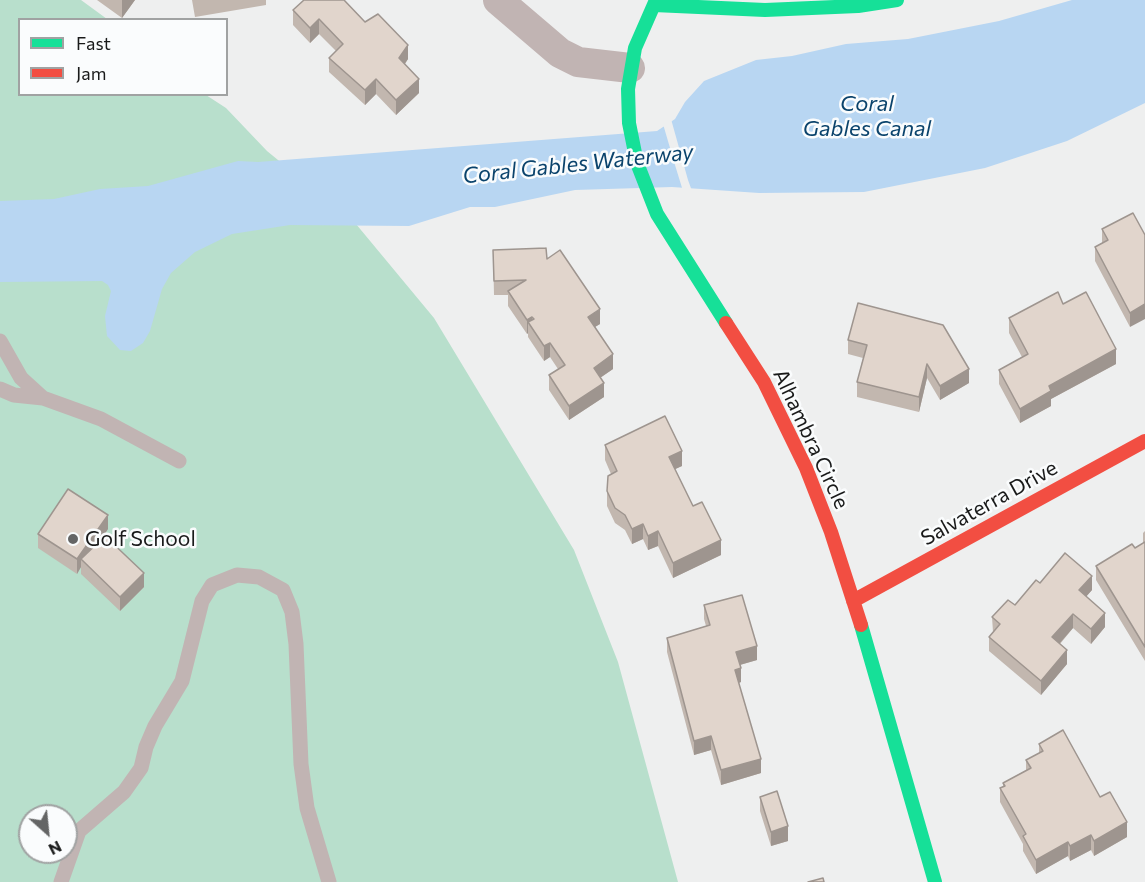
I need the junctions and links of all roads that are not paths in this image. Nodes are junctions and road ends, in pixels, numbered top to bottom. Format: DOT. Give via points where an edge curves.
graph roads {
  1 [pos="498,0"];
  2 [pos="897,0"];
  3 [pos="655,3"];
  4 [pos="630,68"];
  5 [pos="0,341"];
  6 [pos="5,392"];
  7 [pos="43,398"];
  8 [pos="1145,441"];
  9 [pos="179,461"];
  10 [pos="853,601"];
  11 [pos="61,882"];
  12 [pos="329,882"];
  13 [pos="935,882"];
  1 -- 4 [label="street" via="560,53 578,62"];
  2 -- 3 [label="street" via="858,6 765,10"];
  3 -- 4 [label="street, Alhambra Circle"];
  4 -- 10 [label="street, Alhambra Circle" via="629,123 649,196 675,246 779,411 828,524"];
  5 -- 7 [label="lane" via="21,378"];
  6 -- 7 [label="lane"];
  7 -- 9 [label="lane" via="101,419"];
  8 -- 10 [label="street, Salvaterra Drive"];
  10 -- 13 [label="street, Alhambra Circle"];
  11 -- 12 [label="lane" via="79,831 124,792 141,768 155,726 182,681 201,601 212,585 237,575 259,577 283,590 292,612 307,808"];
}
